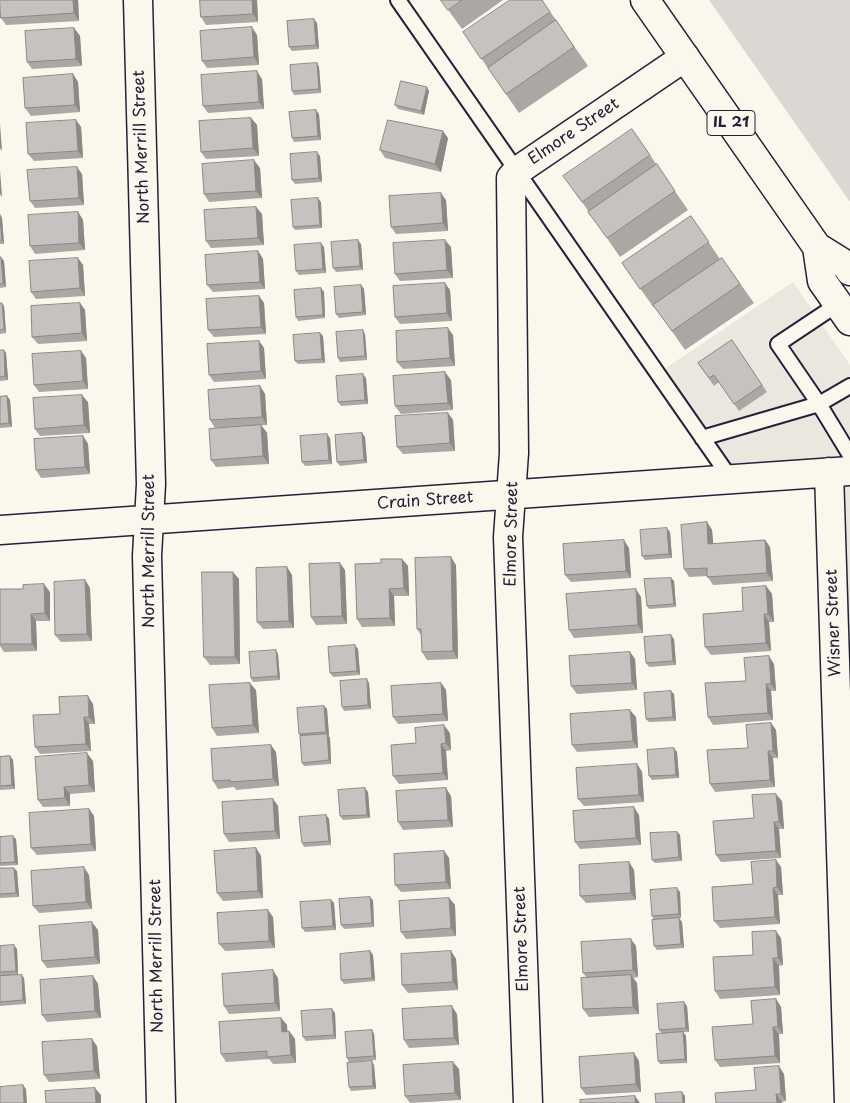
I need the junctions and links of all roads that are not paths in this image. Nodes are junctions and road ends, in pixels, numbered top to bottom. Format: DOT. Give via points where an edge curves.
graph roads {
  1 [pos="138,0"];
  2 [pos="398,0"];
  3 [pos="645,0"];
  4 [pos="685,57"];
  5 [pos="517,171"];
  6 [pos="817,247"];
  7 [pos="850,271"];
  8 [pos="844,312"];
  9 [pos="850,386"];
  10 [pos="819,404"];
  11 [pos="702,438"];
  12 [pos="850,456"];
  13 [pos="840,472"];
  14 [pos="731,479"];
  15 [pos="512,495"];
  16 [pos="149,520"];
  17 [pos="0,530"];
  18 [pos="161,1103"];
  19 [pos="528,1103"];
  20 [pos="849,1103"];
  1 -- 16 [label="street, North Merrill Street" via="151,484"];
  2 -- 5 [label="lane"];
  3 -- 4 [label="street, IL 21"];
  4 -- 5 [label="street, Elmore Street"];
  4 -- 6 [label="street, IL 21"];
  5 -- 11 [label="lane"];
  5 -- 15 [label="street, Elmore Street" via="511,178"];
  6 -- 7 [label="street, IL 21"];
  6 -- 8 [label="street, IL 21" via="822,281"];
  8 -- 10 [label="lane" via="778,344"];
  9 -- 10 [label="lane"];
  10 -- 11 [label="lane"];
  10 -- 12 [label="lane"];
  11 -- 14 [label="lane"];
  13 -- 14 [label="street, Crain Street"];
  13 -- 20 [label="street, Wisner Street"];
  14 -- 15 [label="street, Crain Street"];
  15 -- 16 [label="street, Crain Street"];
  15 -- 19 [label="street, Elmore Street" via="508,537"];
  16 -- 17 [label="street, Crain Street"];
  16 -- 18 [label="street, North Merrill Street" via="147,556"];
}
